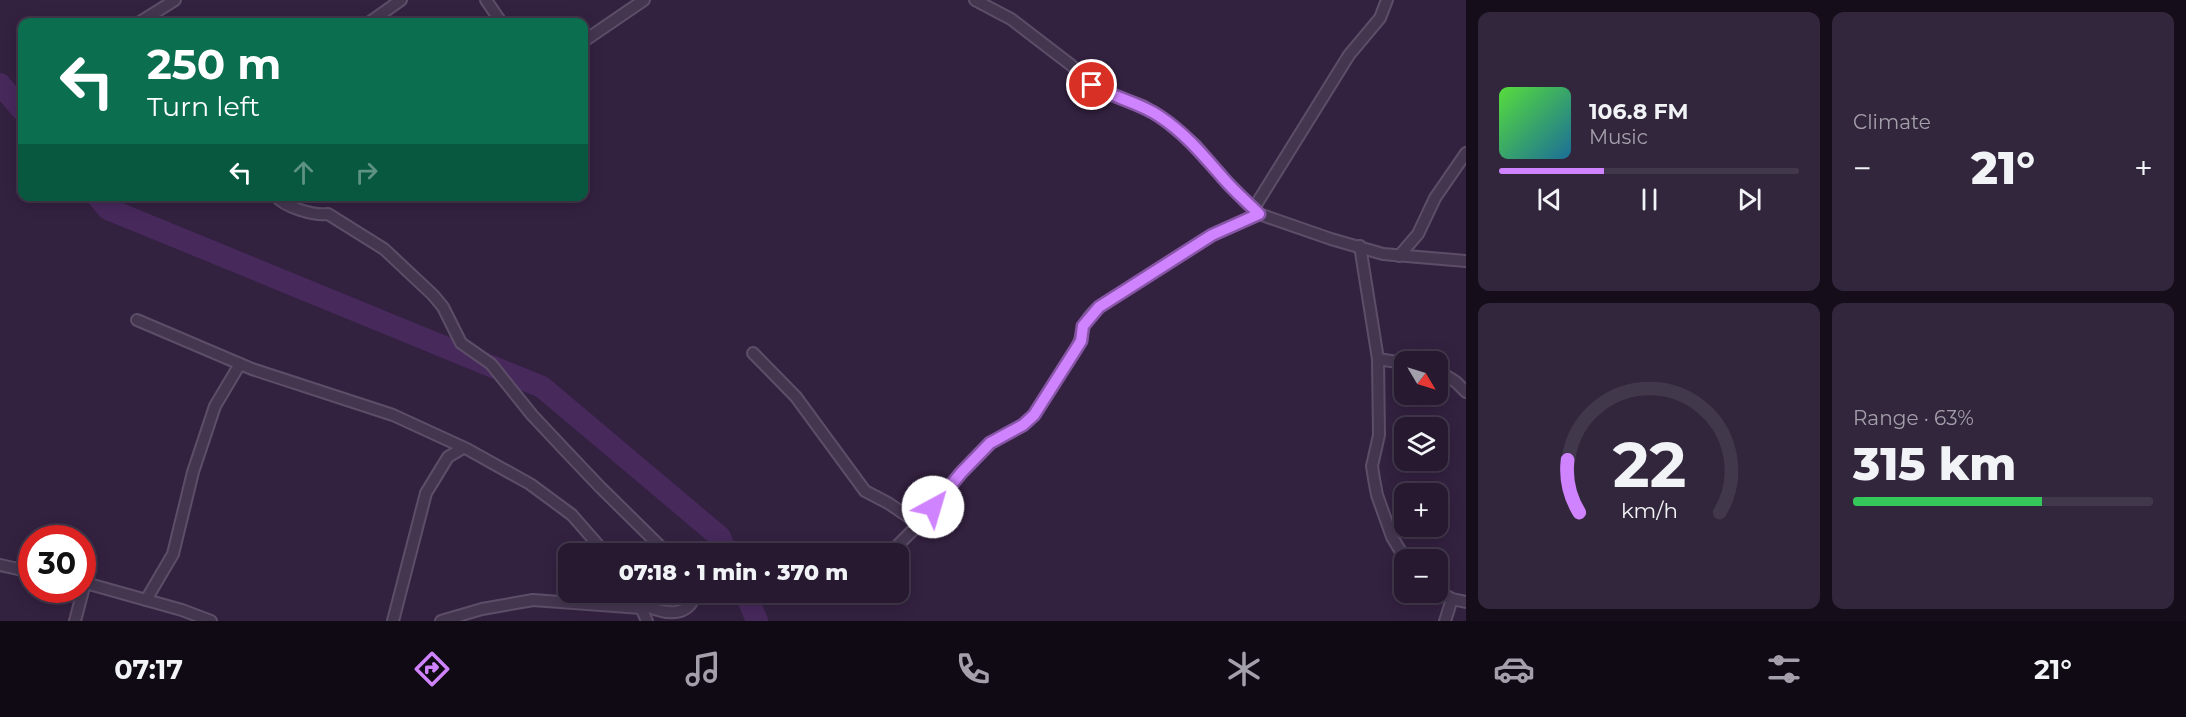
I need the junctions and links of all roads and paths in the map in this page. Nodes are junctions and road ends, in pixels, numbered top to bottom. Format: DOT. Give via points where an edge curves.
graph roads {
  1 [pos="175,0"];
  2 [pos="401,0"];
  3 [pos="486,0"];
  4 [pos="644,0"];
  5 [pos="975,0"];
  6 [pos="1387,0"];
  7 [pos="146,18"];
  8 [pos="376,18"];
  9 [pos="498,18"];
  10 [pos="588,38"];
  11 [pos="1466,153"];
  12 [pos="286,201"];
  13 [pos="1256,211"];
  14 [pos="1360,246"];
  15 [pos="1399,256"];
  16 [pos="1466,261"];
  17 [pos="137,320"];
  18 [pos="753,353"];
  19 [pos="1378,359"];
  20 [pos="1394,361"];
  21 [pos="240,364"];
  22 [pos="1448,377"];
  23 [pos="1466,392"];
  24 [pos="463,448"];
  25 [pos="919,525"];
  26 [pos="596,543"];
  27 [pos="657,543"];
  28 [pos="901,543"];
  29 [pos="1399,549"];
  30 [pos="0,565"];
  31 [pos="18,569"];
  32 [pos="96,586"];
  33 [pos="1448,597"];
  34 [pos="1452,599"];
  35 [pos="146,600"];
  36 [pos="558,600"];
  37 [pos="1466,602"];
  38 [pos="79,603"];
  39 [pos="639,603"];
  40 [pos="643,603"];
  41 [pos="692,603"];
  42 [pos="180,615"];
  43 [pos="75,621"];
  44 [pos="211,621"];
  45 [pos="393,621"];
  46 [pos="441,621"];
  47 [pos="646,621"];
  48 [pos="1445,621"];
  1 -- 7 [label="street"];
  2 -- 8 [label="street"];
  3 -- 9 [label="street"];
  4 -- 10 [label="street"];
  5 -- 13 [label="street" via="1011,19 1092,85 1161,117 1196,146"];
  6 -- 13 [label="street" via="1380,18 1338,72"];
  11 -- 15 [label="street" via="1418,234"];
  12 -- 27 [label="street" via="304,211 328,214 384,249 438,301 460,343 491,364 532,415"];
  13 -- 14 [label="street"];
  13 -- 25 [label="street" via="1099,307 1083,326 1081,341 1034,415 990,443"];
  14 -- 15 [label="street" via="1383,255"];
  14 -- 19 [label="street"];
  15 -- 16 [label="street"];
  17 -- 21 [label="street"];
  18 -- 25 [label="street" via="795,397 865,491"];
  19 -- 20 [label="street"];
  19 -- 29 [label="street" via="1379,435 1372,465 1377,495"];
  21 -- 24 [label="street" via="393,415"];
  21 -- 35 [label="street" via="215,406 193,472 173,554"];
  22 -- 23 [label="street"];
  24 -- 26 [label="street" via="530,483 572,515"];
  24 -- 45 [label="street" via="448,457 426,493"];
  25 -- 28 [label="street"];
  30 -- 31 [label="street"];
  32 -- 35 [label="street"];
  33 -- 34 [label="street"];
  34 -- 37 [label="street"];
  34 -- 48 [label="street"];
  35 -- 42 [label="street"];
  36 -- 46 [label="street" via="482,609"];
  38 -- 43 [label="street"];
  39 -- 47 [label="street"];
  40 -- 41 [label="street" via="675,620 685,615"];
  42 -- 44 [label="street"];
}
